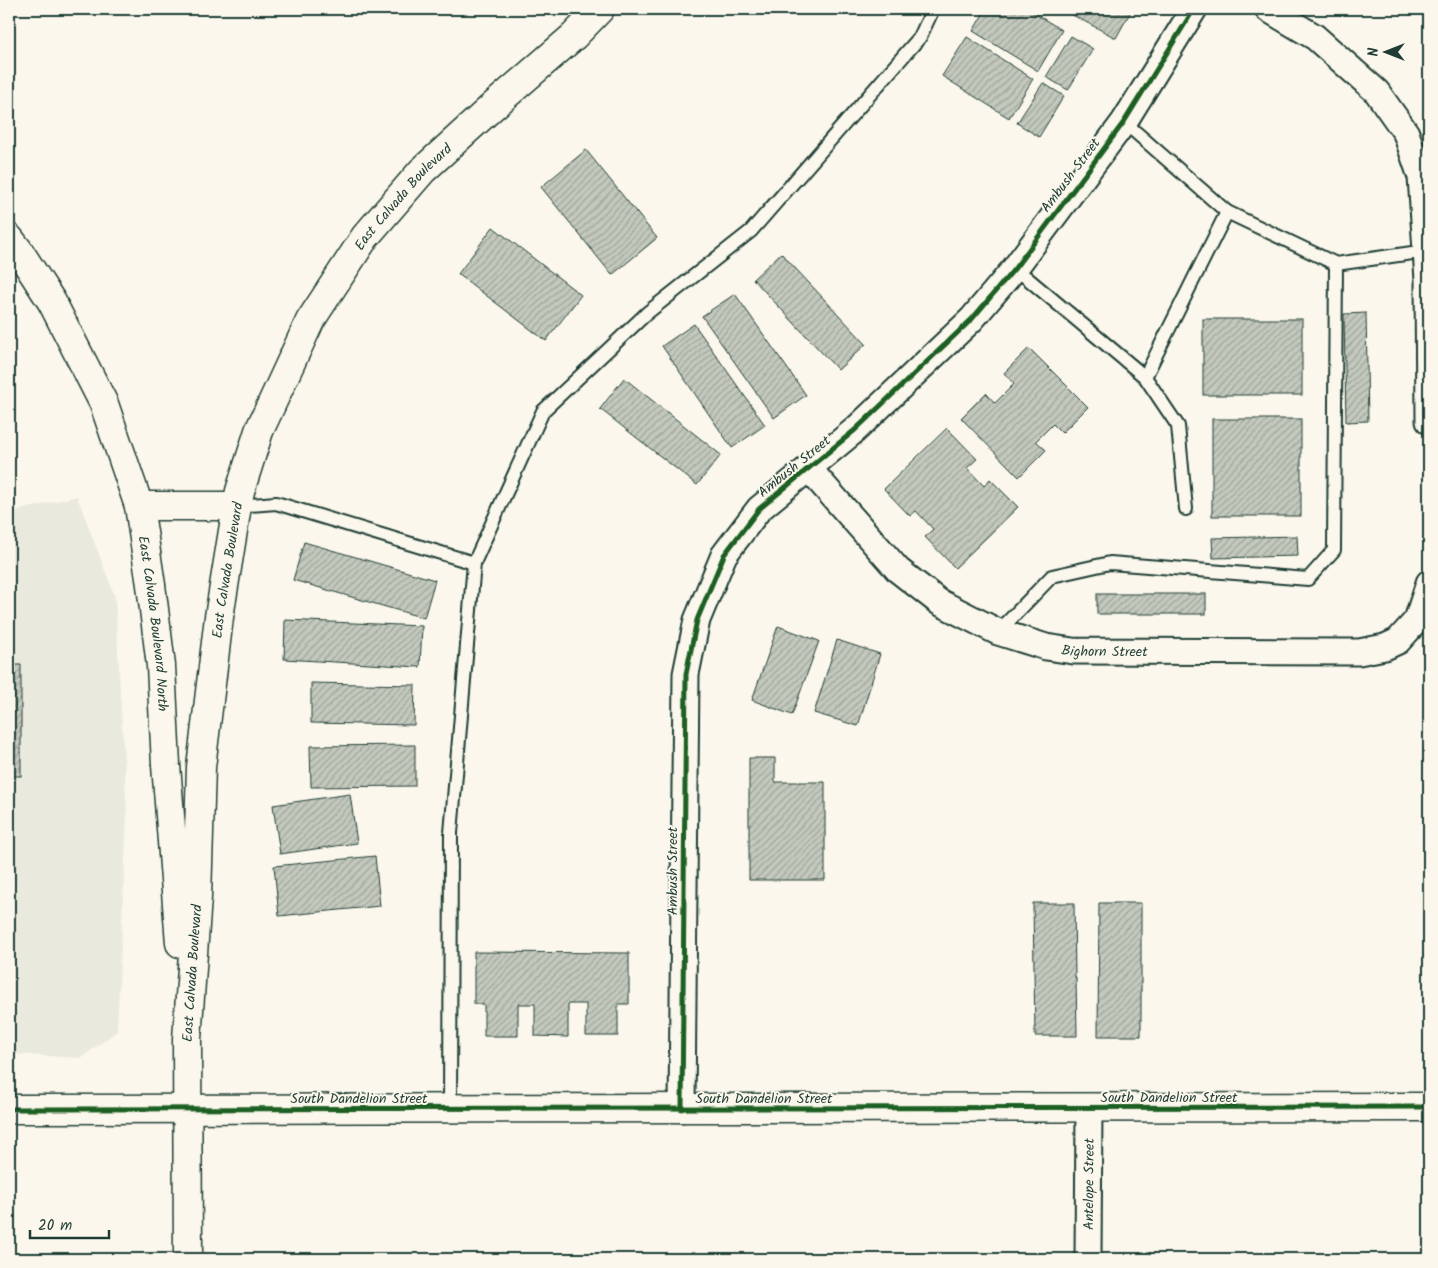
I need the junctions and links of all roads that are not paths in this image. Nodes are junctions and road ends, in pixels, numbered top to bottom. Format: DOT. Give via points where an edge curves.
graph roads {
  1 [pos="600,9"];
  2 [pos="932,9"];
  3 [pos="1194,9"];
  4 [pos="1268,9"];
  5 [pos="1124,122"];
  6 [pos="1227,212"];
  7 [pos="9,238"];
  8 [pos="1426,250"];
  9 [pos="1336,264"];
  10 [pos="1015,268"];
  11 [pos="1145,377"];
  12 [pos="1429,421"];
  13 [pos="809,469"];
  14 [pos="139,506"];
  15 [pos="237,506"];
  16 [pos="1186,510"];
  17 [pos="474,563"];
  18 [pos="1429,583"];
  19 [pos="998,632"];
  20 [pos="187,1039"];
  21 [pos="1429,1107"];
  22 [pos="1089,1108"];
  23 [pos="9,1109"];
  24 [pos="188,1109"];
  25 [pos="450,1109"];
  26 [pos="682,1109"];
  27 [pos="188,1259"];
  28 [pos="1088,1259"];
  1 -- 15 [label="main road, East Calvada Boulevard" via="422,171 365,237 310,321 259,431"];
  2 -- 17 [label="lane" via="920,38 751,231 647,313 543,411"];
  3 -- 5 [label="street, Ambush Street"];
  4 -- 8 [label="street" via="1316,37 1378,92 1406,133 1421,178"];
  5 -- 6 [label="lane"];
  5 -- 10 [label="street, Ambush Street"];
  6 -- 9 [label="lane"];
  6 -- 11 [label="lane"];
  7 -- 14 [label="main road, East Calvada Boulevard North" via="52,302 104,404"];
  8 -- 9 [label="lane"];
  8 -- 12 [label="street"];
  9 -- 19 [label="lane" via="1334,550 1308,579 1110,563 1052,576"];
  10 -- 11 [label="lane"];
  10 -- 13 [label="street, Ambush Street" via="972,319"];
  11 -- 16 [label="lane" via="1178,426"];
  13 -- 19 [label="street, Bighorn Street" via="898,570 939,602"];
  13 -- 26 [label="street, Ambush Street" via="759,509 724,555 697,620 686,674"];
  14 -- 15 [label="main road"];
  14 -- 20 [label="main road, East Calvada Boulevard North" via="160,666"];
  15 -- 17 [label="lane" via="276,503"];
  15 -- 20 [label="main road, East Calvada Boulevard" via="219,617 201,767 197,897"];
  17 -- 25 [label="lane" via="451,833"];
  18 -- 19 [label="street, Bighorn Street" via="1418,620 1398,641 1359,652 1073,650 1046,647"];
  20 -- 24 [label="main road, East Calvada Boulevard"];
  21 -- 22 [label="main road, South Dandelion Street"];
  22 -- 26 [label="main road, South Dandelion Street"];
  22 -- 28 [label="street, Antelope Street"];
  23 -- 24 [label="main road, South Dandelion Street"];
  24 -- 25 [label="main road, South Dandelion Street"];
  24 -- 27 [label="main road, East Calvada Boulevard"];
  25 -- 26 [label="main road, South Dandelion Street"];
}
